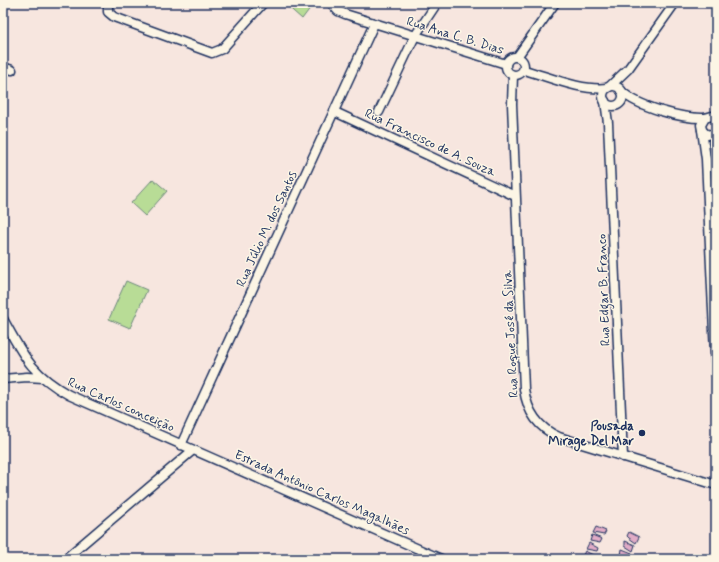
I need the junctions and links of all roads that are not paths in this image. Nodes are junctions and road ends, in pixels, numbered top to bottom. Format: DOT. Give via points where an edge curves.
graph roads {
  1 [pos="108,3"];
  2 [pos="263,3"];
  3 [pos="331,3"];
  4 [pos="437,3"];
  5 [pos="555,3"];
  6 [pos="676,3"];
  7 [pos="374,24"];
  8 [pos="415,36"];
  9 [pos="517,57"];
  10 [pos="506,64"];
  11 [pos="3,67"];
  12 [pos="12,70"];
  13 [pos="524,70"];
  14 [pos="513,75"];
  15 [pos="581,86"];
  16 [pos="608,87"];
  17 [pos="621,91"];
  18 [pos="604,101"];
  19 [pos="618,104"];
  20 [pos="646,105"];
  21 [pos="334,112"];
  22 [pos="379,112"];
  23 [pos="674,113"];
  24 [pos="716,116"];
  25 [pos="705,118"];
  26 [pos="608,123"];
  27 [pos="702,129"];
  28 [pos="715,134"];
  29 [pos="706,159"];
  30 [pos="515,196"];
  31 [pos="3,319"];
  32 [pos="29,364"];
  33 [pos="716,376"];
  34 [pos="19,377"];
  35 [pos="42,378"];
  36 [pos="3,379"];
  37 [pos="181,445"];
  38 [pos="192,450"];
  39 [pos="623,457"];
  40 [pos="716,485"];
  41 [pos="65,559"];
  42 [pos="441,559"];
  1 -- 2 [label="street" via="108,12 114,17 212,53 222,49"];
  3 -- 7 [label="street, Rua Ana C. B. Dias" via="338,11"];
  4 -- 8 [label="street"];
  5 -- 9 [label="street"];
  6 -- 16 [label="street" via="628,69"];
  7 -- 8 [label="street, Rua Ana C. B. Dias"];
  7 -- 21 [label="street, Rua Júlio M. dos Santos"];
  8 -- 10 [label="street, Rua Ana C. B. Dias"];
  8 -- 22 [label="street"];
  9 -- 10 [label="street"];
  9 -- 13 [label="street" via="523,61"];
  10 -- 14 [label="street" via="507,70"];
  11 -- 12 [label="street"];
  13 -- 14 [label="street" via="520,75"];
  13 -- 15 [label="street"];
  14 -- 30 [label="street, Rua Roque José da Silva"];
  15 -- 16 [label="street"];
  15 -- 18 [label="street"];
  16 -- 17 [label="street" via="616,87"];
  16 -- 18 [label="street" via="603,94"];
  17 -- 19 [label="street" via="623,96"];
  17 -- 20 [label="street" via="630,99"];
  18 -- 19 [label="street" via="610,105"];
  18 -- 26 [label="street, Rua Edgar B. Franco"];
  19 -- 20 [label="street" via="629,102"];
  19 -- 26 [label="street, Rua Edgar B. Franco"];
  20 -- 23 [label="street"];
  21 -- 30 [label="street, Rua Francisco de A. Souza"];
  21 -- 37 [label="street, Rua Júlio M. dos Santos"];
  23 -- 25 [label="street" via="692,118"];
  23 -- 27 [label="street"];
  24 -- 25 [label="street"];
  25 -- 27 [label="street" via="701,122"];
  26 -- 39 [label="street, Rua Edgar B. Franco"];
  27 -- 28 [label="street" via="707,135"];
  27 -- 29 [label="street"];
  28 -- 29 [label="street"];
  29 -- 33 [label="street"];
  30 -- 39 [label="street, Rua Roque José da Silva" via="524,389 529,410 541,426 555,435"];
  31 -- 32 [label="street"];
  32 -- 34 [label="street"];
  32 -- 35 [label="street"];
  34 -- 35 [label="street"];
  34 -- 36 [label="street"];
  35 -- 37 [label="street, Rua Carlos conceição" via="78,400"];
  37 -- 38 [label="street, Rua Carlos conceição"];
  38 -- 41 [label="street"];
  38 -- 42 [label="street, Estrada Antônio Carlos Magalhães"];
  39 -- 40 [label="street, Rua Roque José da Silva"];
}
